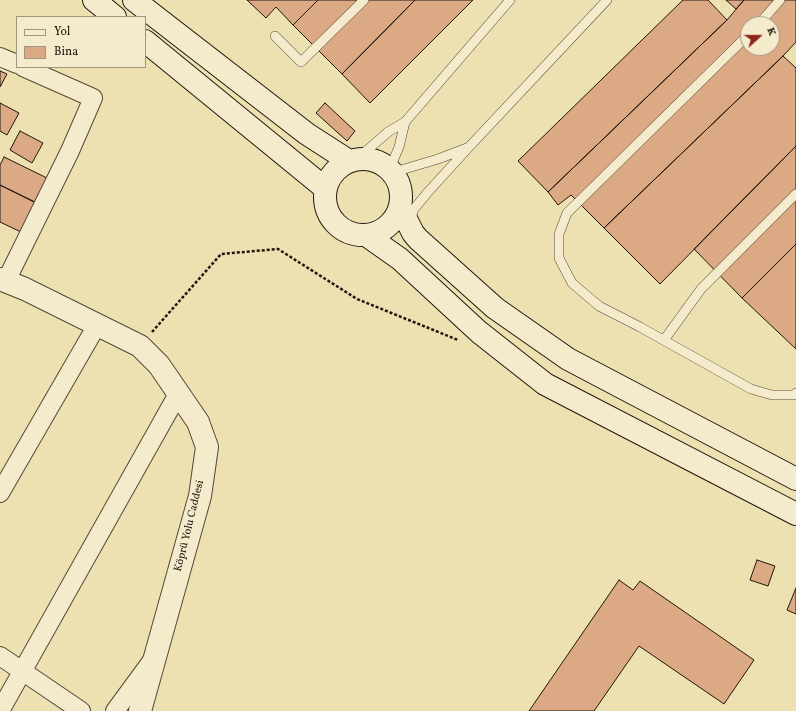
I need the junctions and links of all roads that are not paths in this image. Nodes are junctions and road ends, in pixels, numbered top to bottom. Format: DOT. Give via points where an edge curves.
graph roads {
  1 [pos="94,0"];
  2 [pos="134,0"];
  3 [pos="364,0"];
  4 [pos="510,0"];
  5 [pos="607,0"];
  6 [pos="780,0"];
  7 [pos="114,16"];
  8 [pos="767,16"];
  9 [pos="275,36"];
  10 [pos="146,42"];
  11 [pos="740,43"];
  12 [pos="0,57"];
  13 [pos="16,64"];
  14 [pos="25,68"];
  15 [pos="405,122"];
  16 [pos="469,147"];
  17 [pos="354,160"];
  18 [pos="391,170"];
  19 [pos="326,189"];
  20 [pos="796,194"];
  21 [pos="400,207"];
  22 [pos="414,233"];
  23 [pos="366,235"];
  24 [pos="3,280"];
  25 [pos="97,325"];
  26 [pos="664,340"];
  27 [pos="178,394"];
  28 [pos="796,394"];
  29 [pos="796,479"];
  30 [pos="0,493"];
  31 [pos="796,514"];
  32 [pos="0,656"];
  33 [pos="155,656"];
  34 [pos="23,672"];
  35 [pos="0,711"];
  36 [pos="81,711"];
  37 [pos="115,711"];
  38 [pos="140,711"];
  1 -- 7 [label="main road"];
  2 -- 17 [label="main road" via="307,134"];
  3 -- 9 [label="lane" via="301,62"];
  4 -- 15 [label="lane"];
  5 -- 16 [label="lane"];
  6 -- 8 [label="lane"];
  10 -- 19 [label="main road"];
  11 -- 26 [label="lane" via="567,213 558,234 559,258 572,283 599,306"];
  12 -- 13 [label="street"];
  14 -- 24 [label="street" via="93,98 70,151"];
  15 -- 17 [label="lane" via="388,132"];
  15 -- 18 [label="lane"];
  16 -- 18 [label="lane" via="438,160 401,170"];
  16 -- 22 [label="lane" via="413,210 411,221"];
  17 -- 18 [label="main road" via="366,158 378,161"];
  17 -- 19 [label="main road" via="333,172"];
  18 -- 21 [label="main road" via="401,189"];
  19 -- 23 [label="main road" via="326,206 332,219 341,228 353,234"];
  20 -- 26 [label="lane" via="701,289"];
  21 -- 22 [label="main road"];
  21 -- 23 [label="main road" via="390,224 379,232"];
  22 -- 29 [label="main road" via="495,308 568,359"];
  23 -- 31 [label="main road" via="400,259 479,332 545,384"];
  24 -- 25 [label="main road, Köprü Yolu Caddesi"];
  25 -- 27 [label="main road, Köprü Yolu Caddesi" via="140,346 159,365"];
  25 -- 30 [label="street"];
  26 -- 28 [label="lane" via="751,389 772,395"];
  27 -- 33 [label="main road, Köprü Yolu Caddesi" via="198,422 207,447 200,496"];
  27 -- 34 [label="street"];
  32 -- 34 [label="street"];
  33 -- 37 [label="street"];
  33 -- 38 [label="main road, Köprü Yolu Caddesi"];
  34 -- 35 [label="street"];
  34 -- 36 [label="street"];
}
